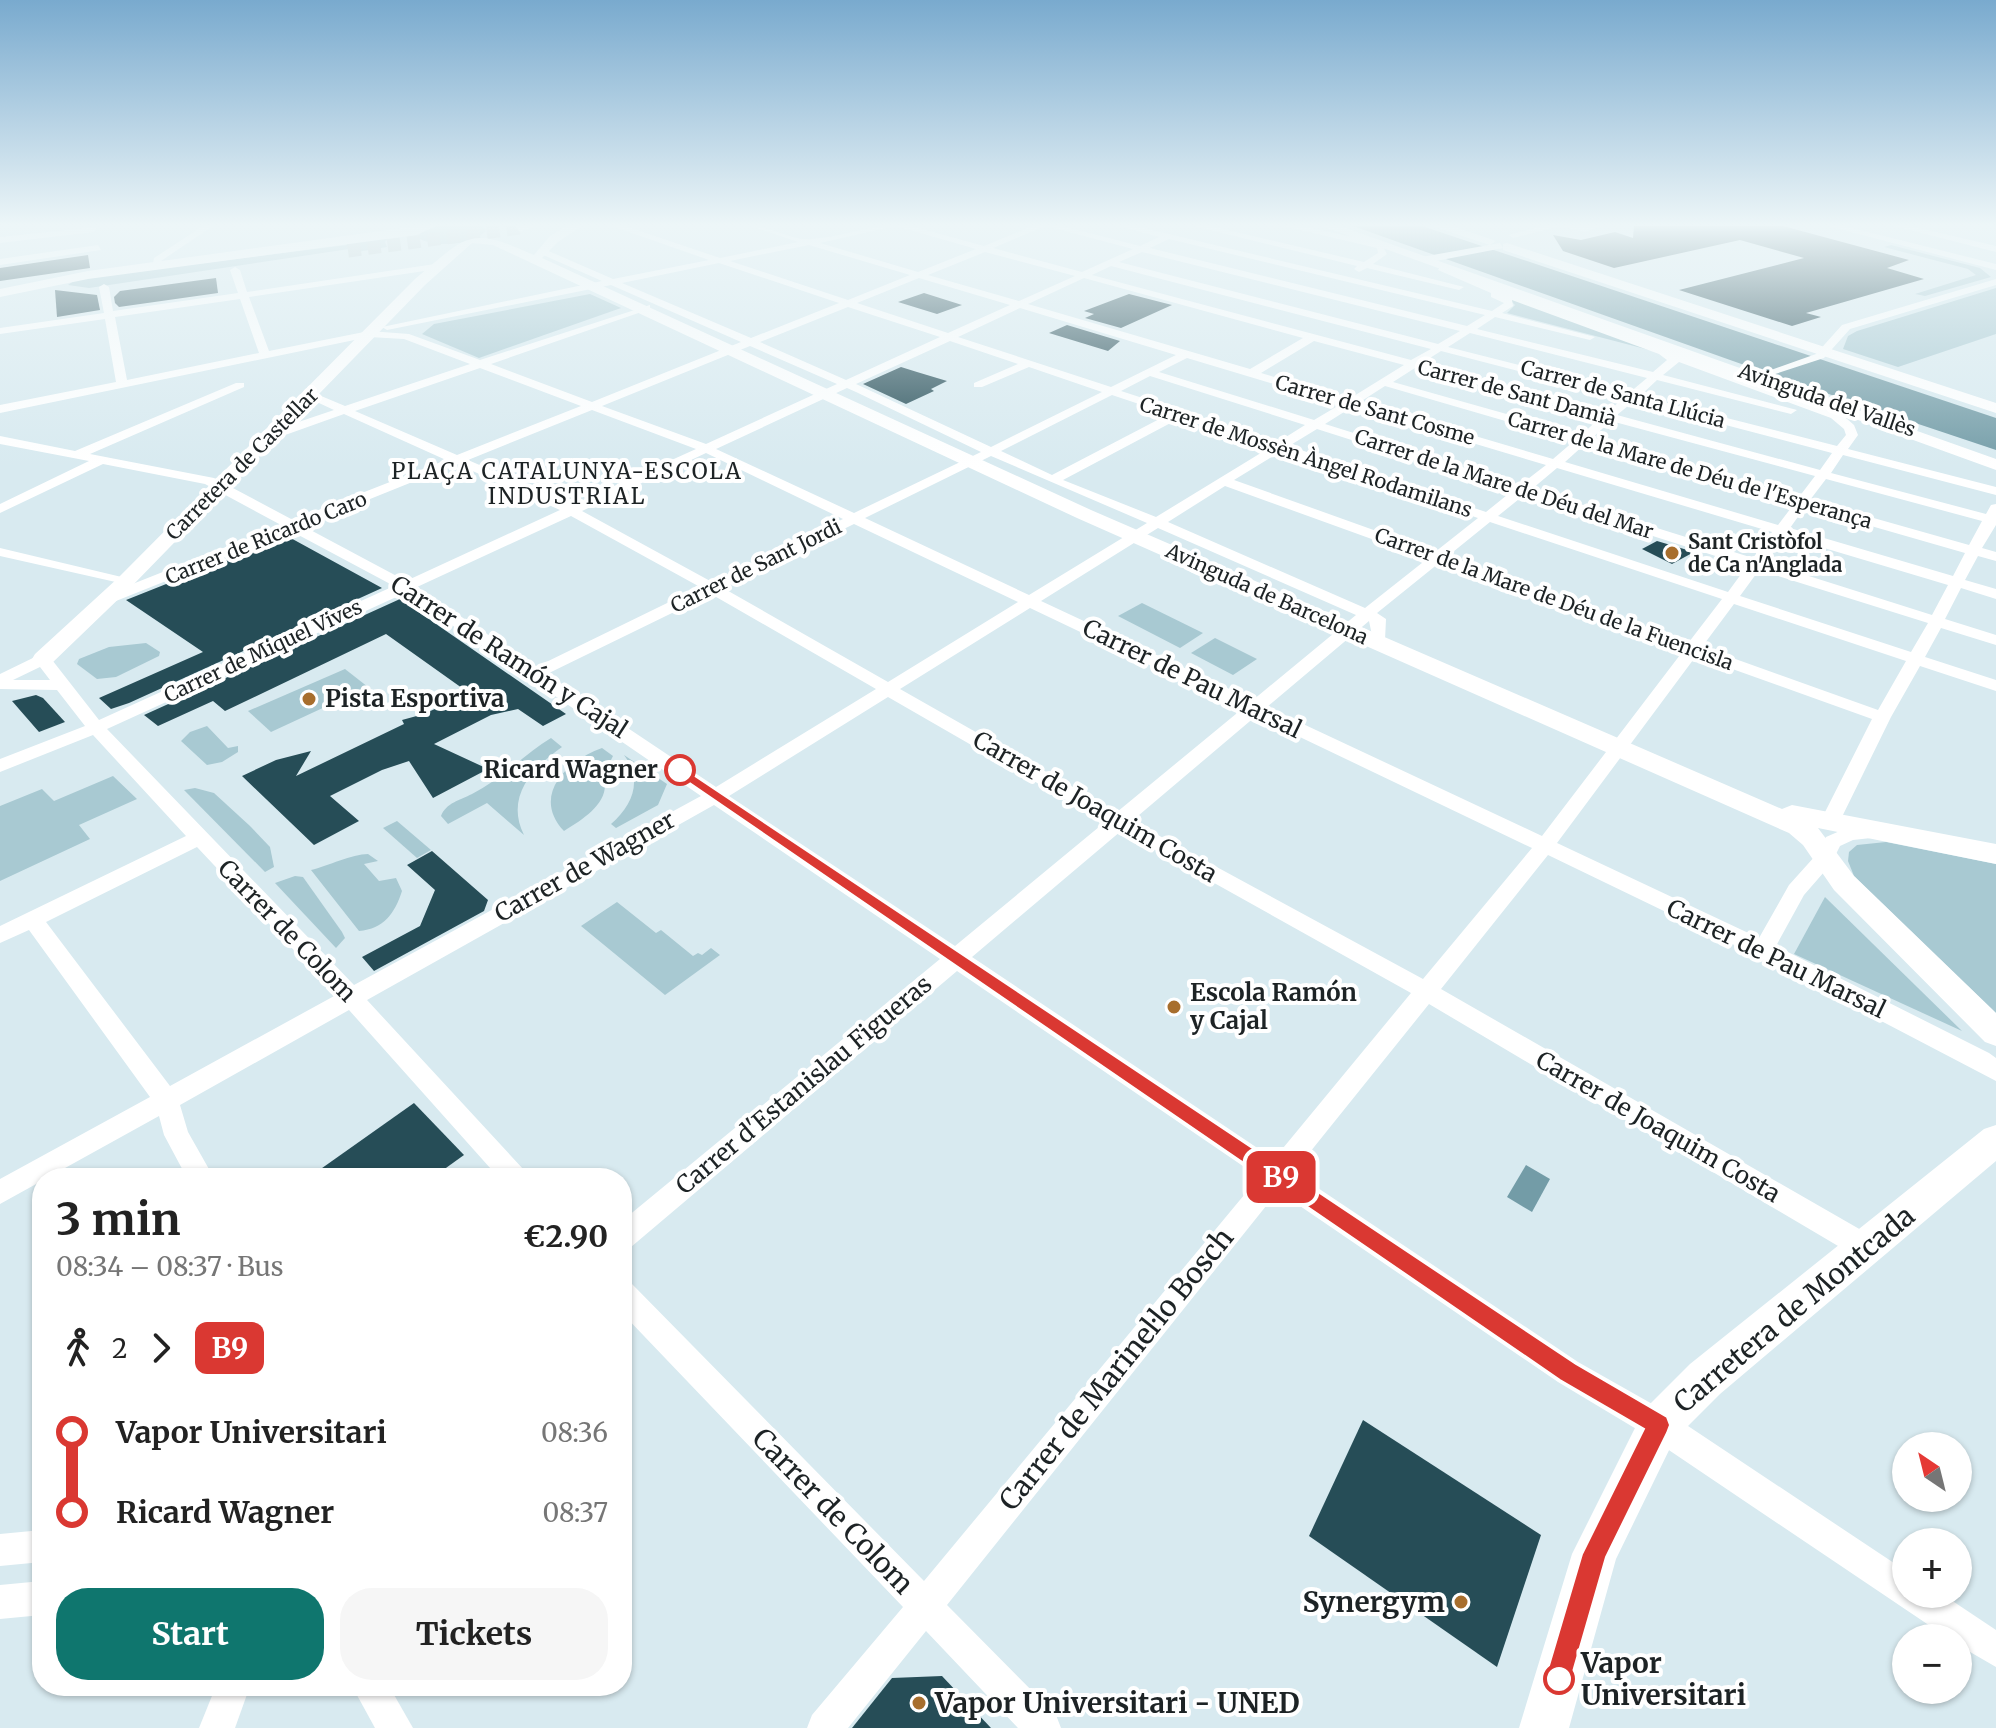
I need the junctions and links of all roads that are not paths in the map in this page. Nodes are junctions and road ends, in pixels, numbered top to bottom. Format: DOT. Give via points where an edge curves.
graph roads {
  1 [pos="107,307"];
  2 [pos="164,307"];
  3 [pos="246,307"];
  4 [pos="396,307"];
  5 [pos="497,307"];
  6 [pos="651,307"];
  7 [pos="842,307"];
  8 [pos="857,307"];
  9 [pos="1012,307"];
  10 [pos="1027,307"];
  11 [pos="1197,307"];
  12 [pos="1279,307"];
  13 [pos="1283,307"];
  14 [pos="1376,307"];
  15 [pos="1459,307"];
  16 [pos="1506,307"];
  17 [pos="1562,307"];
  18 [pos="1677,307"];
  19 [pos="1914,307"];
  20 [pos="644,308"];
  21 [pos="108,315"];
  22 [pos="1494,315"];
  23 [pos="1251,321"];
  24 [pos="421,322"];
  25 [pos="1470,330"];
  26 [pos="0,331"];
  27 [pos="372,331"];
  28 [pos="405,336"];
  29 [pos="949,337"];
  30 [pos="1312,337"];
  31 [pos="1443,347"];
  32 [pos="740,348"];
  33 [pos="1186,354"];
  34 [pos="265,355"];
  35 [pos="1818,356"];
  36 [pos="480,363"];
  37 [pos="1027,364"];
  38 [pos="1415,365"];
  39 [pos="1149,372"];
  40 [pos="1252,373"];
  41 [pos="1655,377"];
  42 [pos="1758,379"];
  43 [pos="1385,383"];
  44 [pos="122,384"];
  45 [pos="240,385"];
  46 [pos="978,385"];
  47 [pos="833,390"];
  48 [pos="1110,392"];
  49 [pos="310,395"];
  50 [pos="1634,397"];
  51 [pos="1353,403"];
  52 [pos="593,407"];
  53 [pos="1994,408"];
  54 [pos="0,409"];
  55 [pos="347,410"];
  56 [pos="1178,414"];
  57 [pos="1609,418"];
  58 [pos="1318,425"];
  59 [pos="1850,429"];
  60 [pos="1902,434"];
  61 [pos="270,436"];
  62 [pos="0,440"];
  63 [pos="1583,440"];
  64 [pos="1950,443"];
  65 [pos="705,448"];
  66 [pos="1280,448"];
  67 [pos="1840,451"];
  68 [pos="79,454"];
  69 [pos="978,457"];
  70 [pos="1996,457"];
  71 [pos="103,459"];
  72 [pos="461,460"];
  73 [pos="1556,463"];
  74 [pos="1996,465"];
  75 [pos="1822,474"];
  76 [pos="1052,480"];
  77 [pos="1226,482"];
  78 [pos="220,486"];
  79 [pos="1523,491"];
  80 [pos="1996,491"];
  81 [pos="1803,502"];
  82 [pos="0,509"];
  83 [pos="571,510"];
  84 [pos="1994,516"];
  85 [pos="1488,517"];
  86 [pos="852,519"];
  87 [pos="296,526"];
  88 [pos="1146,531"];
  89 [pos="1783,531"];
  90 [pos="1974,550"];
  91 [pos="0,552"];
  92 [pos="1438,556"];
  93 [pos="1996,557"];
  94 [pos="1758,564"];
  95 [pos="125,582"];
  96 [pos="1958,583"];
  97 [pos="405,586"];
  98 [pos="711,587"];
  99 [pos="1996,594"];
  100 [pos="1731,598"];
  101 [pos="106,600"];
  102 [pos="1030,602"];
  103 [pos="1937,621"];
  104 [pos="1357,624"];
  105 [pos="1996,640"];
  106 [pos="1690,649"];
  107 [pos="43,659"];
  108 [pos="1916,660"];
  109 [pos="536,673"];
  110 [pos="0,683"];
  111 [pos="59,685"];
  112 [pos="1996,686"];
  113 [pos="888,689"];
  114 [pos="1254,708"];
  115 [pos="1882,717"];
  116 [pos="97,727"];
  117 [pos="1622,746"];
  118 [pos="0,766"];
  119 [pos="717,795"];
  120 [pos="1119,822"];
  121 [pos="1830,822"];
  122 [pos="1881,831"];
  123 [pos="198,838"];
  124 [pos="1542,847"];
  125 [pos="1996,854"];
  126 [pos="1824,859"];
  127 [pos="32,919"];
  128 [pos="0,935"];
  129 [pos="1763,949"];
  130 [pos="957,957"];
  131 [pos="1937,975"];
  132 [pos="1426,991"];
  133 [pos="352,998"];
  134 [pos="1996,1023"];
  135 [pos="1996,1033"];
  136 [pos="1996,1071"];
  137 [pos="166,1099"];
  138 [pos="1996,1140"];
  139 [pos="43,1168"];
  140 [pos="195,1168"];
  141 [pos="506,1168"];
  142 [pos="32,1174"];
  143 [pos="1276,1174"];
  144 [pos="0,1192"];
  145 [pos="632,1230"];
  146 [pos="1865,1247"];
  147 [pos="632,1303"];
  148 [pos="1659,1425"];
  149 [pos="32,1547"];
  150 [pos="0,1550"];
  151 [pos="1892,1581"];
  152 [pos="32,1599"];
  153 [pos="0,1602"];
  154 [pos="924,1605"];
  155 [pos="1933,1608"];
  156 [pos="1996,1650"];
  157 [pos="229,1696"];
  158 [pos="375,1696"];
  159 [pos="217,1728"];
  160 [pos="395,1728"];
  161 [pos="825,1728"];
  162 [pos="1043,1728"];
  163 [pos="1544,1728"];
  1 -- 21 [label="street"];
  2 -- 21 [label="street"];
  3 -- 34 [label="street"];
  4 -- 27 [label="street, Carretera de Castellar"];
  5 -- 24 [label="street"];
  6 -- 32 [label="street, Avinguda de Barcelona"];
  7 -- 32 [label="street, Carrer de Ricardo Caro"];
  8 -- 29 [label="street, Carrer de Mossèn Àngel Rodamilans"];
  9 -- 29 [label="street, Carrer de Miquel Vives"];
  10 -- 33 [label="street, Carrer de Sant Cosme"];
  11 -- 23 [label="street, Carrer de Sant Damià"];
  12 -- 23 [label="street"];
  13 -- 31 [label="street, Carrer de Santa Llúcia"];
  14 -- 25 [label="street"];
  15 -- 22 [label="street"];
  16 -- 22 [label="street"];
  17 -- 42 [label="street, Avinguda del Vallès"];
  18 -- 35 [label="street, Avinguda del Vallès"];
  19 -- 35 [label="street" via="1846,327"];
  20 -- 32 [label="street, Avinguda de Barcelona"];
  20 -- 36 [label="street"];
  21 -- 26 [label="street"];
  21 -- 44 [label="street"];
  22 -- 25 [label="street, Carrer de Wagner"];
  22 -- 41 [label="street, Carrer d'Estanislau Figueras" via="1675,359"];
  23 -- 30 [label="street, Carrer de Sant Damià"];
  24 -- 27 [label="street"];
  24 -- 28 [label="street" via="403,331"];
  25 -- 31 [label="street, Carrer de Wagner"];
  25 -- 41 [label="street"];
  27 -- 28 [label="street, Carrer de Pau Marsal"];
  27 -- 34 [label="street"];
  27 -- 49 [label="street, Carretera de Castellar"];
  28 -- 36 [label="street, Carrer de Pau Marsal"];
  29 -- 37 [label="street, Carrer de Mossèn Àngel Rodamilans"];
  29 -- 47 [label="street, Carrer de Miquel Vives"];
  30 -- 38 [label="street, Carrer de Sant Damià"];
  30 -- 40 [label="street"];
  31 -- 38 [label="street, Carrer de Wagner"];
  31 -- 50 [label="street, Carrer de Santa Llúcia"];
  32 -- 47 [label="street, Avinguda de Barcelona"];
  32 -- 52 [label="street, Carrer de Ricardo Caro"];
  33 -- 39 [label="street, Carrer de Sant Jordi"];
  33 -- 40 [label="street, Carrer de Sant Cosme"];
  34 -- 44 [label="street"];
  35 -- 42 [label="street"];
  35 -- 53 [label="street, Avinguda del Vallès"];
  36 -- 52 [label="street, Carrer de Pau Marsal"];
  36 -- 55 [label="street"];
  37 -- 46 [label="street"];
  37 -- 48 [label="street, Carrer de Mossèn Àngel Rodamilans"];
  38 -- 43 [label="street, Carrer de Wagner"];
  38 -- 57 [label="street, Carrer de Sant Damià"];
  39 -- 48 [label="street, Carrer de Sant Jordi"];
  39 -- 58 [label="street, Carrer de la Mare de Déu del Mar"];
  40 -- 51 [label="street, Carrer de Sant Cosme"];
  41 -- 50 [label="street, Carrer d'Estanislau Figueras"];
  41 -- 59 [label="street"];
  42 -- 59 [label="street, Avinguda del Vallès" via="1835,415"];
  42 -- 60 [label="street, Avinguda del Vallès"];
  42 -- 64 [label="street, Avinguda del Vallès"];
  43 -- 51 [label="street, Carrer de Wagner"];
  43 -- 63 [label="street, Carrer de la Mare de Déu de l'Esperança"];
  44 -- 54 [label="street"];
  45 -- 68 [label="street"];
  47 -- 65 [label="street, Carrer de Miquel Vives"];
  47 -- 69 [label="street, Avinguda de Barcelona"];
  48 -- 56 [label="street, Carrer de Mossèn Àngel Rodamilans"];
  48 -- 69 [label="street, Carrer de Sant Jordi"];
  49 -- 55 [label="street, Carrer de Joaquim Costa"];
  49 -- 61 [label="street, Carretera de Castellar"];
  50 -- 57 [label="street, Carrer d'Estanislau Figueras"];
  50 -- 67 [label="street, Carrer de Santa Llúcia"];
  51 -- 58 [label="street, Carrer de Wagner"];
  51 -- 73 [label="street, Carrer de Sant Cosme"];
  52 -- 65 [label="street, Carrer de Pau Marsal"];
  52 -- 72 [label="street, Carrer de Ricardo Caro"];
  55 -- 61 [label="street"];
  55 -- 72 [label="street, Carrer de Joaquim Costa"];
  56 -- 66 [label="street, Carrer de Mossèn Àngel Rodamilans"];
  56 -- 76 [label="street"];
  57 -- 63 [label="street, Carrer d'Estanislau Figueras"];
  57 -- 75 [label="street, Carrer de Sant Damià"];
  58 -- 66 [label="street, Carrer de Wagner"];
  58 -- 79 [label="street, Carrer de la Mare de Déu del Mar"];
  59 -- 60 [label="street"];
  59 -- 67 [label="street, Carrer de Marinel·lo Bosch"];
  60 -- 64 [label="street"];
  60 -- 74 [label="street, Avinguda del Vallès"];
  61 -- 78 [label="street, Carretera de Castellar"];
  62 -- 68 [label="street, Carrer de Ramón y Cajal"];
  63 -- 73 [label="street, Carrer d'Estanislau Figueras"];
  63 -- 81 [label="street, Carrer de la Mare de Déu de l'Esperança"];
  64 -- 70 [label="street, Avinguda del Vallès"];
  65 -- 83 [label="street, Carrer de Miquel Vives"];
  65 -- 86 [label="street, Carrer de Pau Marsal"];
  66 -- 77 [label="street, Carrer de Wagner"];
  66 -- 85 [label="street, Carrer de Mossèn Àngel Rodamilans"];
  67 -- 75 [label="street, Carrer de Marinel·lo Bosch"];
  67 -- 80 [label="street, Carrer de Santa Llúcia"];
  68 -- 71 [label="street, Carrer de Ramón y Cajal"];
  69 -- 76 [label="street, Avinguda de Barcelona"];
  69 -- 86 [label="street, Carrer de Sant Jordi"];
  69 -- 88 [label="street, Avinguda de Barcelona"];
  71 -- 78 [label="street, Carrer de Ramón y Cajal"];
  71 -- 82 [label="street"];
  72 -- 83 [label="street, Carrer de Joaquim Costa"];
  72 -- 87 [label="street, Carrer de Ricardo Caro"];
  73 -- 79 [label="street, Carrer d'Estanislau Figueras"];
  73 -- 89 [label="street, Carrer de Sant Cosme"];
  75 -- 81 [label="street, Carrer de Marinel·lo Bosch"];
  75 -- 84 [label="street, Carrer de Sant Damià"];
  76 -- 88 [label="street, Avinguda de Barcelona"];
  77 -- 88 [label="street, Carrer de Wagner"];
  77 -- 92 [label="street, Carrer de la Mare de Déu de la Fuencisla"];
  78 -- 87 [label="street, Carrer de Ramón y Cajal"];
  78 -- 95 [label="street, Carretera de Castellar"];
  79 -- 85 [label="street, Carrer d'Estanislau Figueras"];
  79 -- 94 [label="street, Carrer de la Mare de Déu del Mar"];
  81 -- 89 [label="street, Carrer de Marinel·lo Bosch"];
  81 -- 90 [label="street, Carrer de la Mare de Déu de l'Esperança"];
  83 -- 97 [label="street, Carrer de Miquel Vives"];
  83 -- 98 [label="street, Carrer de Joaquim Costa"];
  84 -- 90 [label="street"];
  85 -- 92 [label="street, Carrer d'Estanislau Figueras"];
  85 -- 100 [label="street, Carrer de Mossèn Àngel Rodamilans"];
  86 -- 98 [label="street, Carrer de Sant Jordi"];
  86 -- 102 [label="street, Carrer de Pau Marsal"];
  87 -- 97 [label="street, Carrer de Ramón y Cajal"];
  87 -- 101 [label="street, Carrer de Ricardo Caro"];
  88 -- 102 [label="street, Carrer de Wagner"];
  88 -- 104 [label="street, Avinguda de Barcelona"];
  88 -- 104 [label="street, Avinguda de Barcelona"];
  89 -- 94 [label="street, Carrer de Marinel·lo Bosch"];
  89 -- 96 [label="street, Carrer de Sant Cosme"];
  90 -- 93 [label="street, Carrer de la Mare de Déu de l'Esperança"];
  90 -- 96 [label="street"];
  91 -- 95 [label="street"];
  92 -- 104 [label="street, Carrer d'Estanislau Figueras"];
  92 -- 106 [label="street, Carrer de la Mare de Déu de la Fuencisla"];
  94 -- 100 [label="street, Carrer de Marinel·lo Bosch"];
  94 -- 103 [label="street, Carrer de la Mare de Déu del Mar"];
  95 -- 101 [label="street, Carretera de Castellar"];
  96 -- 99 [label="street, Carrer de Sant Cosme"];
  96 -- 103 [label="street"];
  97 -- 109 [label="street, Carrer de Ramón y Cajal"];
  97 -- 116 [label="street, Carrer de Miquel Vives"];
  98 -- 109 [label="street, Carrer de Sant Jordi"];
  98 -- 113 [label="street, Carrer de Joaquim Costa"];
  100 -- 106 [label="street, Carrer de Marinel·lo Bosch"];
  100 -- 108 [label="street, Carrer de Mossèn Àngel Rodamilans"];
  101 -- 107 [label="street, Carretera de Castellar"];
  102 -- 113 [label="street, Carrer de Wagner"];
  102 -- 114 [label="street, Carrer de Pau Marsal"];
  103 -- 105 [label="street, Carrer de la Mare de Déu del Mar"];
  103 -- 108 [label="street"];
  104 -- 114 [label="street, Carrer d'Estanislau Figueras"];
  104 -- 117 [label="street, Avinguda de Barcelona"];
  104 -- 117 [label="street, Avinguda de Barcelona"];
  106 -- 115 [label="street, Carrer de la Mare de Déu de la Fuencisla"];
  106 -- 117 [label="street, Carrer de Marinel·lo Bosch"];
  107 -- 110 [label="street"];
  107 -- 111 [label="street, Carrer de Colom"];
  108 -- 112 [label="street, Carrer de Mossèn Àngel Rodamilans"];
  108 -- 115 [label="street"];
  109 -- 119 [label="street, Carrer de Ramón y Cajal"];
  110 -- 111 [label="street"];
  111 -- 116 [label="street, Carrer de Colom"];
  113 -- 119 [label="street, Carrer de Wagner"];
  113 -- 120 [label="street, Carrer de Joaquim Costa"];
  114 -- 120 [label="street, Carrer d'Estanislau Figueras"];
  114 -- 124 [label="street, Carrer de Pau Marsal"];
  115 -- 121 [label="street"];
  116 -- 118 [label="street, Carrer de Miquel Vives"];
  116 -- 123 [label="street, Carrer de Colom"];
  117 -- 121 [label="street, Avinguda de Barcelona" via="1799,818"];
  117 -- 124 [label="street, Carrer de Marinel·lo Bosch"];
  117 -- 126 [label="street, Avinguda de Barcelona" via="1799,827 1816,839"];
  119 -- 130 [label="street, Carrer de Ramón y Cajal"];
  119 -- 133 [label="street, Carrer de Wagner"];
  120 -- 130 [label="street, Carrer d'Estanislau Figueras"];
  120 -- 132 [label="street, Carrer de Joaquim Costa"];
  121 -- 122 [label="street, Avinguda de Barcelona"];
  122 -- 125 [label="street, Avinguda de Barcelona"];
  122 -- 126 [label="street" via="1837,839"];
  123 -- 127 [label="street"];
  123 -- 133 [label="street, Carrer de Colom"];
  124 -- 129 [label="street, Carrer de Pau Marsal"];
  124 -- 132 [label="street, Carrer de Marinel·lo Bosch"];
  126 -- 129 [label="street" via="1796,890"];
  126 -- 131 [label="street, Avinguda de Barcelona"];
  127 -- 128 [label="street"];
  127 -- 137 [label="street"];
  129 -- 136 [label="street, Carrer de Pau Marsal"];
  130 -- 143 [label="street, Carrer de Ramón y Cajal"];
  130 -- 145 [label="street, Carrer d'Estanislau Figueras"];
  131 -- 134 [label="street"];
  131 -- 135 [label="street, Avinguda de Barcelona"];
  132 -- 143 [label="street, Carrer de Marinel·lo Bosch"];
  132 -- 146 [label="street, Carrer de Joaquim Costa"];
  133 -- 137 [label="street, Carrer de Wagner"];
  133 -- 141 [label="street, Carrer de Colom"];
  137 -- 139 [label="street, Carrer de Wagner"];
  137 -- 140 [label="street" via="176,1135"];
  138 -- 146 [label="street, Carretera de Montcada"];
  142 -- 144 [label="street, Carrer de Wagner"];
  143 -- 148 [label="street, Carrer de Ramón y Cajal" via="1568,1372"];
  143 -- 154 [label="street, Carrer de Marinel·lo Bosch"];
  146 -- 148 [label="street, Carretera de Montcada" via="1705,1379"];
  147 -- 154 [label="street, Carrer de Colom"];
  148 -- 151 [label="street, Carrer de Ramón y Cajal"];
  148 -- 163 [label="street, Carretera de Montcada" via="1595,1554"];
  149 -- 150 [label="street"];
  152 -- 153 [label="street"];
  154 -- 161 [label="street, Carrer de Marinel·lo Bosch"];
  154 -- 162 [label="street, Carrer de Colom"];
  155 -- 156 [label="street"];
  157 -- 159 [label="street"];
  158 -- 160 [label="street"];
}
